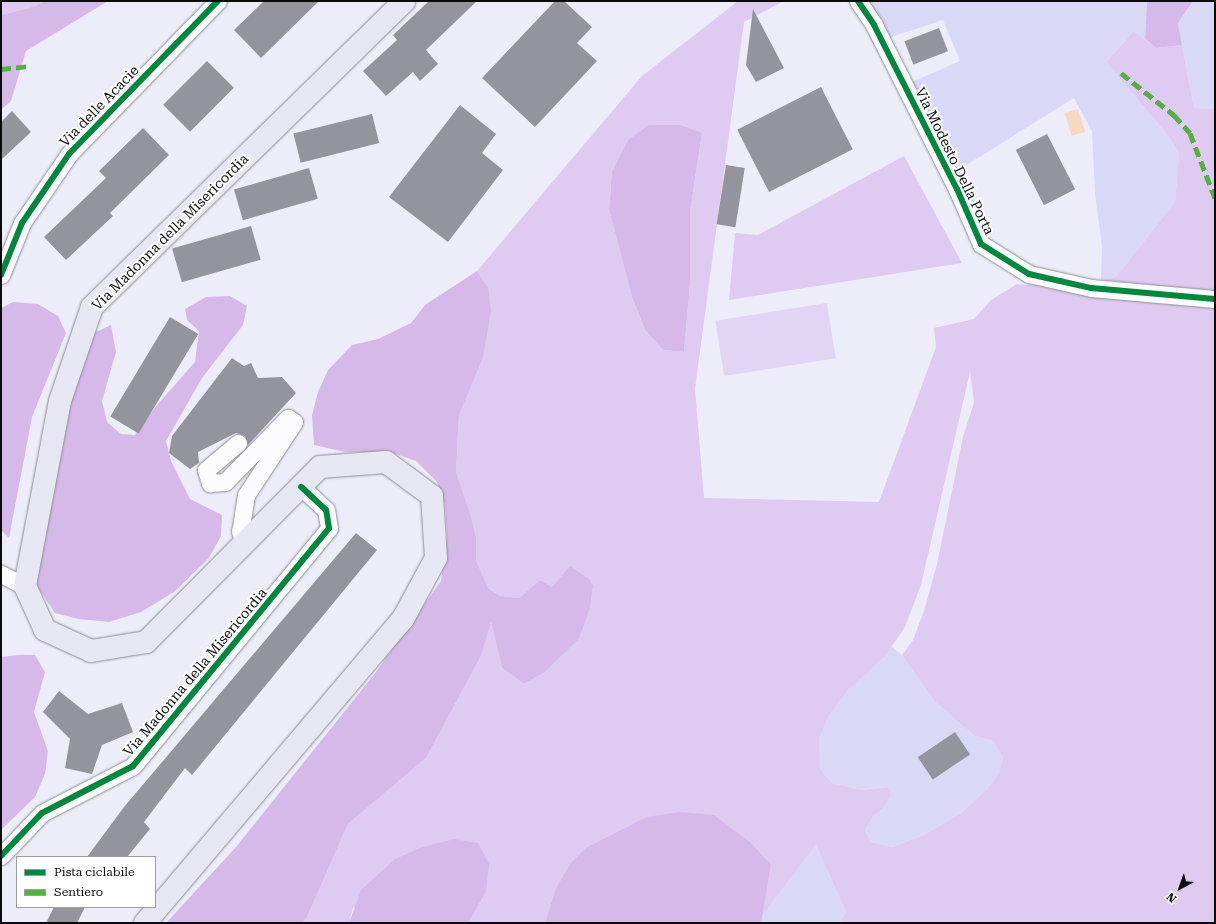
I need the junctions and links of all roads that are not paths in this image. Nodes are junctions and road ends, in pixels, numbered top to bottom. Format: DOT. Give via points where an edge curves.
graph roads {
  1 [pos="218,1"];
  2 [pos="404,1"];
  3 [pos="858,1"];
  4 [pos="1,275"];
  5 [pos="1215,299"];
  6 [pos="238,443"];
  7 [pos="301,487"];
  8 [pos="244,543"];
  9 [pos="1,574"];
  10 [pos="25,586"];
  11 [pos="1,856"];
  12 [pos="146,923"];
  1 -- 4 [label="street, Via delle Acacie" via="69,154 22,223"];
  2 -- 10 [label="main road, Via Madonna della Misericordia" via="92,307 60,401"];
  3 -- 5 [label="street, Via Modesto Della Porta" via="874,25 957,189 981,244 1028,274 1091,288"];
  6 -- 8 [label="street" via="206,470 210,484 225,482 288,418 294,422 246,495 240,531"];
  7 -- 8 [label="main road"];
  7 -- 11 [label="street, Via Madonna della Misericordia" via="326,510 329,528 133,766 42,813"];
  7 -- 12 [label="main road" via="320,467 386,462 432,496 436,558 403,619"];
  8 -- 10 [label="main road" via="146,642 91,651 45,630"];
  9 -- 10 [label="street"];
}
